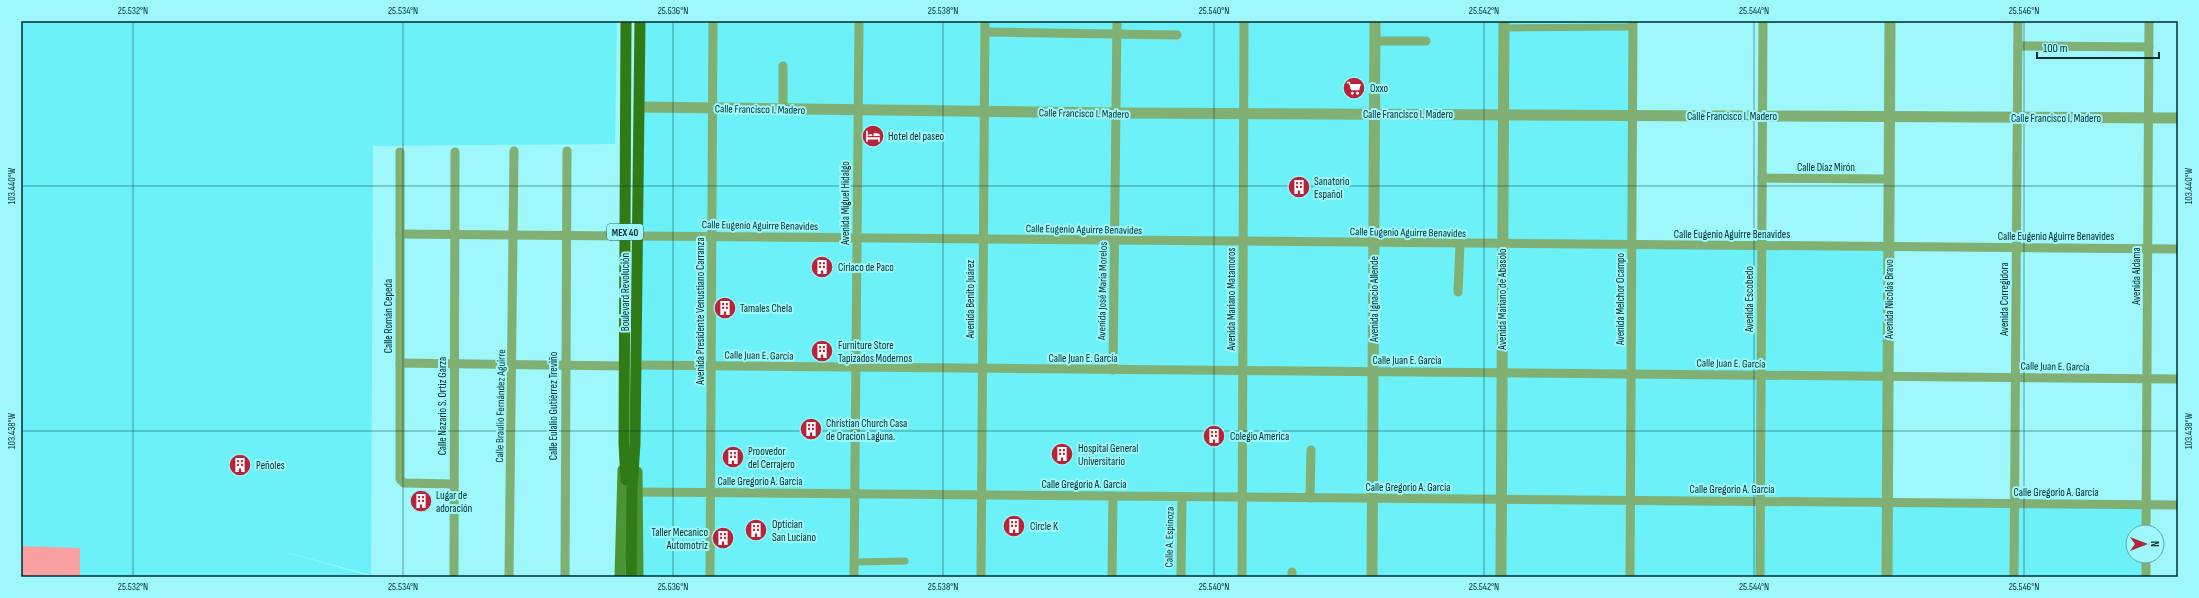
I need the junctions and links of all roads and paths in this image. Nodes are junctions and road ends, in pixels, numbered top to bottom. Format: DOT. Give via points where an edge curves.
graph roads {
  1 [pos="626,21"];
  2 [pos="640,21"];
  3 [pos="713,21"];
  4 [pos="859,21"];
  5 [pos="985,21"];
  6 [pos="1117,21"];
  7 [pos="1244,21"];
  8 [pos="1375,21"];
  9 [pos="1763,21"];
  10 [pos="1890,21"];
  11 [pos="2018,21"];
  12 [pos="2149,21"];
  13 [pos="1504,24"];
  14 [pos="1634,24"];
  15 [pos="985,32"];
  16 [pos="1117,34"];
  17 [pos="1177,35"];
  18 [pos="1375,41"];
  19 [pos="1426,41"];
  20 [pos="2018,46"];
  21 [pos="2149,47"];
  22 [pos="783,66"];
  23 [pos="639,107"];
  24 [pos="713,108"];
  25 [pos="783,109"];
  26 [pos="858,110"];
  27 [pos="984,112"];
  28 [pos="1116,113"];
  29 [pos="1243,114"];
  30 [pos="1375,114"];
  31 [pos="1503,115"];
  32 [pos="1633,116"];
  33 [pos="1762,116"];
  34 [pos="1890,117"];
  35 [pos="2017,117"];
  36 [pos="2149,118"];
  37 [pos="2178,118"];
  38 [pos="514,151"];
  39 [pos="567,151"];
  40 [pos="400,152"];
  41 [pos="455,152"];
  42 [pos="1762,178"];
  43 [pos="1889,179"];
  44 [pos="400,234"];
  45 [pos="455,235"];
  46 [pos="514,235"];
  47 [pos="566,236"];
  48 [pos="625,236"];
  49 [pos="638,236"];
  50 [pos="712,237"];
  51 [pos="857,238"];
  52 [pos="983,240"];
  53 [pos="1114,241"];
  54 [pos="1243,242"];
  55 [pos="1374,243"];
  56 [pos="1460,244"];
  57 [pos="1503,244"];
  58 [pos="1632,246"];
  59 [pos="1762,246"];
  60 [pos="1889,247"];
  61 [pos="2016,248"];
  62 [pos="2148,248"];
  63 [pos="2178,249"];
  64 [pos="1458,292"];
  65 [pos="400,363"];
  66 [pos="454,364"];
  67 [pos="512,365"];
  68 [pos="565,365"];
  69 [pos="636,365"];
  70 [pos="624,366"];
  71 [pos="712,366"];
  72 [pos="856,368"];
  73 [pos="982,369"];
  74 [pos="1113,370"];
  75 [pos="1243,371"];
  76 [pos="1373,372"];
  77 [pos="1502,373"];
  78 [pos="1632,374"];
  79 [pos="1761,375"];
  80 [pos="1888,376"];
  81 [pos="2016,377"];
  82 [pos="2147,379"];
  83 [pos="2178,379"];
  84 [pos="624,444"];
  85 [pos="636,444"];
  86 [pos="1311,450"];
  87 [pos="454,484"];
  88 [pos="638,492"];
  89 [pos="711,493"];
  90 [pos="855,494"];
  91 [pos="981,495"];
  92 [pos="1113,496"];
  93 [pos="1182,497"];
  94 [pos="1242,497"];
  95 [pos="1310,498"];
  96 [pos="1372,498"];
  97 [pos="1501,499"];
  98 [pos="1631,500"];
  99 [pos="1760,501"];
  100 [pos="1887,502"];
  101 [pos="629,504"];
  102 [pos="2015,504"];
  103 [pos="2146,505"];
  104 [pos="2178,505"];
  105 [pos="2146,524"];
  106 [pos="905,561"];
  107 [pos="854,562"];
  108 [pos="2146,564"];
  109 [pos="454,577"];
  110 [pos="510,577"];
  111 [pos="565,577"];
  112 [pos="620,577"];
  113 [pos="626,577"];
  114 [pos="631,577"];
  115 [pos="638,577"];
  116 [pos="710,577"];
  117 [pos="854,577"];
  118 [pos="981,577"];
  119 [pos="1112,577"];
  120 [pos="1181,577"];
  121 [pos="1242,577"];
  122 [pos="1372,577"];
  123 [pos="1501,577"];
  124 [pos="1630,577"];
  125 [pos="1760,577"];
  126 [pos="1887,577"];
  127 [pos="2014,577"];
  128 [pos="2146,577"];
  1 -- 48 [label="main road, Boulevard Revolución / MEX 40"];
  2 -- 23 [label="main road, MEX 40"];
  3 -- 24 [label="street, Avenida Presidente Venustiano Carranza"];
  4 -- 26 [label="street, Avenida Miguel Hidalgo"];
  5 -- 15 [label="street, Avenida Benito Juárez"];
  6 -- 16 [label="street, Avenida José María Morelos"];
  7 -- 29 [label="street, Avenida Mariano Matamoros"];
  8 -- 18 [label="street, Avenida Ignacio Allende"];
  9 -- 33 [label="street, Avenida Escobedo"];
  10 -- 34 [label="street, Avenida Nicolás Bravo"];
  11 -- 20 [label="street, Avenida Corregidora"];
  12 -- 21 [label="street, Avenida Aldama"];
  13 -- 14 [label="street"];
  13 -- 31 [label="street, Avenida Mariano de Abasolo"];
  14 -- 32 [label="street, Avenida Melchor Ocampo"];
  15 -- 16 [label="street"];
  15 -- 27 [label="street, Avenida Benito Juárez"];
  16 -- 17 [label="street"];
  16 -- 28 [label="street, Avenida José María Morelos"];
  18 -- 19 [label="street"];
  18 -- 30 [label="street, Avenida Ignacio Allende"];
  20 -- 21 [label="street"];
  20 -- 35 [label="street, Avenida Corregidora"];
  21 -- 36 [label="street, Avenida Aldama"];
  22 -- 25 [label="street"];
  23 -- 24 [label="street, Calle Francisco I. Madero"];
  23 -- 49 [label="main road, MEX 40"];
  24 -- 25 [label="street, Calle Francisco I. Madero"];
  24 -- 50 [label="street, Avenida Presidente Venustiano Carranza"];
  25 -- 26 [label="street, Calle Francisco I. Madero"];
  26 -- 27 [label="street, Calle Francisco I. Madero"];
  26 -- 51 [label="street, Avenida Miguel Hidalgo"];
  27 -- 28 [label="street, Calle Francisco I. Madero"];
  27 -- 52 [label="street, Avenida Benito Juárez"];
  28 -- 29 [label="street, Calle Francisco I. Madero"];
  28 -- 53 [label="street, Avenida José María Morelos"];
  29 -- 30 [label="street, Calle Francisco I. Madero"];
  29 -- 54 [label="street, Avenida Mariano Matamoros"];
  30 -- 31 [label="street, Calle Francisco I. Madero"];
  30 -- 55 [label="street, Avenida Ignacio Allende"];
  31 -- 32 [label="street, Calle Francisco I. Madero"];
  31 -- 57 [label="street, Avenida Mariano de Abasolo"];
  32 -- 33 [label="street, Calle Francisco I. Madero"];
  32 -- 58 [label="street, Avenida Melchor Ocampo"];
  33 -- 34 [label="street, Calle Francisco I. Madero"];
  33 -- 42 [label="street, Avenida Escobedo"];
  34 -- 35 [label="street, Calle Francisco I. Madero"];
  34 -- 43 [label="street, Avenida Nicolás Bravo"];
  35 -- 36 [label="street, Calle Francisco I. Madero"];
  35 -- 61 [label="street, Avenida Corregidora"];
  36 -- 37 [label="street, Calle Francisco I. Madero"];
  36 -- 62 [label="street, Avenida Aldama"];
  38 -- 46 [label="street, Calle Braulio Fernández Aguirre"];
  39 -- 47 [label="street, Calle Eulalio Gutiérrez Treviño"];
  40 -- 44 [label="street, Calle Román Cepeda"];
  41 -- 45 [label="street, Calle Nazario S. Ortiz Garza"];
  42 -- 43 [label="street, Calle Díaz Mirón"];
  42 -- 59 [label="street, Avenida Escobedo"];
  43 -- 60 [label="street, Avenida Nicolás Bravo"];
  44 -- 45 [label="street"];
  44 -- 65 [label="street, Calle Román Cepeda"];
  45 -- 46 [label="street"];
  45 -- 66 [label="street, Calle Nazario S. Ortiz Garza"];
  46 -- 47 [label="street"];
  46 -- 67 [label="street, Calle Braulio Fernández Aguirre"];
  47 -- 48 [label="street"];
  47 -- 68 [label="street, Calle Eulalio Gutiérrez Treviño"];
  48 -- 70 [label="main road, Boulevard Revolución / MEX 40"];
  49 -- 50 [label="street, Calle Eugenio Aguirre Benavides"];
  49 -- 69 [label="main road, MEX 40"];
  50 -- 51 [label="street, Calle Eugenio Aguirre Benavides"];
  50 -- 71 [label="street, Avenida Presidente Venustiano Carranza"];
  51 -- 52 [label="street, Calle Eugenio Aguirre Benavides"];
  51 -- 72 [label="street, Avenida Miguel Hidalgo"];
  52 -- 53 [label="street, Calle Eugenio Aguirre Benavides"];
  52 -- 73 [label="street, Avenida Benito Juárez"];
  53 -- 54 [label="street, Calle Eugenio Aguirre Benavides"];
  53 -- 74 [label="street, Avenida José María Morelos"];
  54 -- 55 [label="street, Calle Eugenio Aguirre Benavides"];
  54 -- 75 [label="street, Avenida Mariano Matamoros"];
  55 -- 56 [label="street, Calle Eugenio Aguirre Benavides"];
  55 -- 76 [label="street, Avenida Ignacio Allende"];
  56 -- 57 [label="street, Calle Eugenio Aguirre Benavides"];
  56 -- 64 [label="street"];
  57 -- 58 [label="street, Calle Eugenio Aguirre Benavides"];
  57 -- 77 [label="street, Avenida Mariano de Abasolo"];
  58 -- 59 [label="street, Calle Eugenio Aguirre Benavides"];
  58 -- 78 [label="street, Avenida Melchor Ocampo"];
  59 -- 60 [label="street, Calle Eugenio Aguirre Benavides"];
  59 -- 79 [label="street, Avenida Escobedo"];
  60 -- 61 [label="street, Calle Eugenio Aguirre Benavides"];
  60 -- 80 [label="street, Avenida Nicolás Bravo"];
  61 -- 62 [label="street, Calle Eugenio Aguirre Benavides"];
  61 -- 81 [label="street, Avenida Corregidora"];
  62 -- 63 [label="street, Calle Eugenio Aguirre Benavides"];
  62 -- 82 [label="street, Avenida Aldama"];
  65 -- 66 [label="street"];
  65 -- 87 [label="street, Calle Román Cepeda" via="400,481 409,484"];
  66 -- 67 [label="street"];
  66 -- 87 [label="street, Calle Nazario S. Ortiz Garza"];
  67 -- 68 [label="street"];
  67 -- 110 [label="street, Calle Braulio Fernández Aguirre"];
  68 -- 70 [label="street"];
  68 -- 111 [label="street, Calle Eulalio Gutiérrez Treviño"];
  69 -- 71 [label="street, Calle Juan E. García"];
  69 -- 85 [label="main road, MEX 40"];
  70 -- 84 [label="main road, Boulevard Revolución / MEX 40"];
  71 -- 72 [label="street, Calle Juan E. García"];
  71 -- 89 [label="street, Avenida Presidente Venustiano Carranza"];
  72 -- 73 [label="street, Calle Juan E. García"];
  72 -- 90 [label="street, Avenida Miguel Hidalgo"];
  73 -- 74 [label="street, Calle Juan E. García"];
  73 -- 91 [label="street, Avenida Benito Juárez"];
  74 -- 75 [label="street, Calle Juan E. García"];
  75 -- 76 [label="street, Calle Juan E. García"];
  75 -- 94 [label="street, Avenida Mariano Matamoros"];
  76 -- 77 [label="street, Calle Juan E. García"];
  76 -- 96 [label="street, Avenida Ignacio Allende"];
  77 -- 78 [label="street, Calle Juan E. García"];
  77 -- 97 [label="street, Avenida Mariano de Abasolo"];
  78 -- 79 [label="street, Calle Juan E. García"];
  78 -- 98 [label="street, Avenida Melchor Ocampo"];
  79 -- 80 [label="street, Calle Juan E. García"];
  79 -- 99 [label="street, Avenida Escobedo"];
  80 -- 81 [label="street, Calle Juan E. García"];
  80 -- 100 [label="street, Avenida Nicolás Bravo"];
  81 -- 82 [label="street, Calle Juan E. García"];
  81 -- 102 [label="street, Avenida Corregidora"];
  82 -- 83 [label="street, Calle Juan E. García"];
  82 -- 103 [label="street, Avenida Aldama"];
  84 -- 101 [label="main road, Boulevard Revolución"];
  84 -- 112 [label="main road, Boulevard Revolución / MEX 40"];
  85 -- 88 [label="main road, MEX 40"];
  85 -- 101 [label="main road, Boulevard Revolución"];
  86 -- 95 [label="street"];
  87 -- 109 [label="street, Calle Nazario S. Ortiz Garza"];
  88 -- 89 [label="street, Calle Gregorio A. García"];
  88 -- 115 [label="main road, MEX 40"];
  89 -- 90 [label="street, Calle Gregorio A. García"];
  89 -- 116 [label="street, Avenida Presidente Venustiano Carranza"];
  90 -- 91 [label="street, Calle Gregorio A. García"];
  90 -- 107 [label="street, Avenida Miguel Hidalgo"];
  91 -- 92 [label="street, Calle Gregorio A. García"];
  91 -- 118 [label="street, Avenida Benito Juárez"];
  92 -- 93 [label="street, Calle Gregorio A. García"];
  92 -- 119 [label="street"];
  93 -- 94 [label="street, Calle Gregorio A. García"];
  93 -- 120 [label="street, Calle A. Espinoza"];
  94 -- 95 [label="street, Calle Gregorio A. García"];
  94 -- 121 [label="street, Avenida Mariano Matamoros"];
  95 -- 96 [label="street, Calle Gregorio A. García"];
  96 -- 97 [label="street, Calle Gregorio A. García"];
  96 -- 122 [label="street, Avenida Ignacio Allende"];
  97 -- 98 [label="street, Calle Gregorio A. García"];
  97 -- 123 [label="street, Avenida Mariano de Abasolo"];
  98 -- 99 [label="street, Calle Gregorio A. García"];
  98 -- 124 [label="street, Avenida Melchor Ocampo"];
  99 -- 100 [label="street, Calle Gregorio A. García"];
  99 -- 125 [label="street, Avenida Escobedo"];
  100 -- 102 [label="street, Calle Gregorio A. García"];
  100 -- 126 [label="street, Avenida Nicolás Bravo"];
  101 -- 113 [label="main road, Boulevard Revolución"];
  101 -- 114 [label="main road, Boulevard Revolución"];
  102 -- 103 [label="street, Calle Gregorio A. García"];
  102 -- 127 [label="street, Avenida Corregidora"];
  103 -- 104 [label="street, Calle Gregorio A. García"];
  103 -- 105 [label="street, Avenida Aldama"];
  106 -- 107 [label="street"];
  107 -- 117 [label="street, Avenida Miguel Hidalgo"];
  108 -- 128 [label="street"];
}
